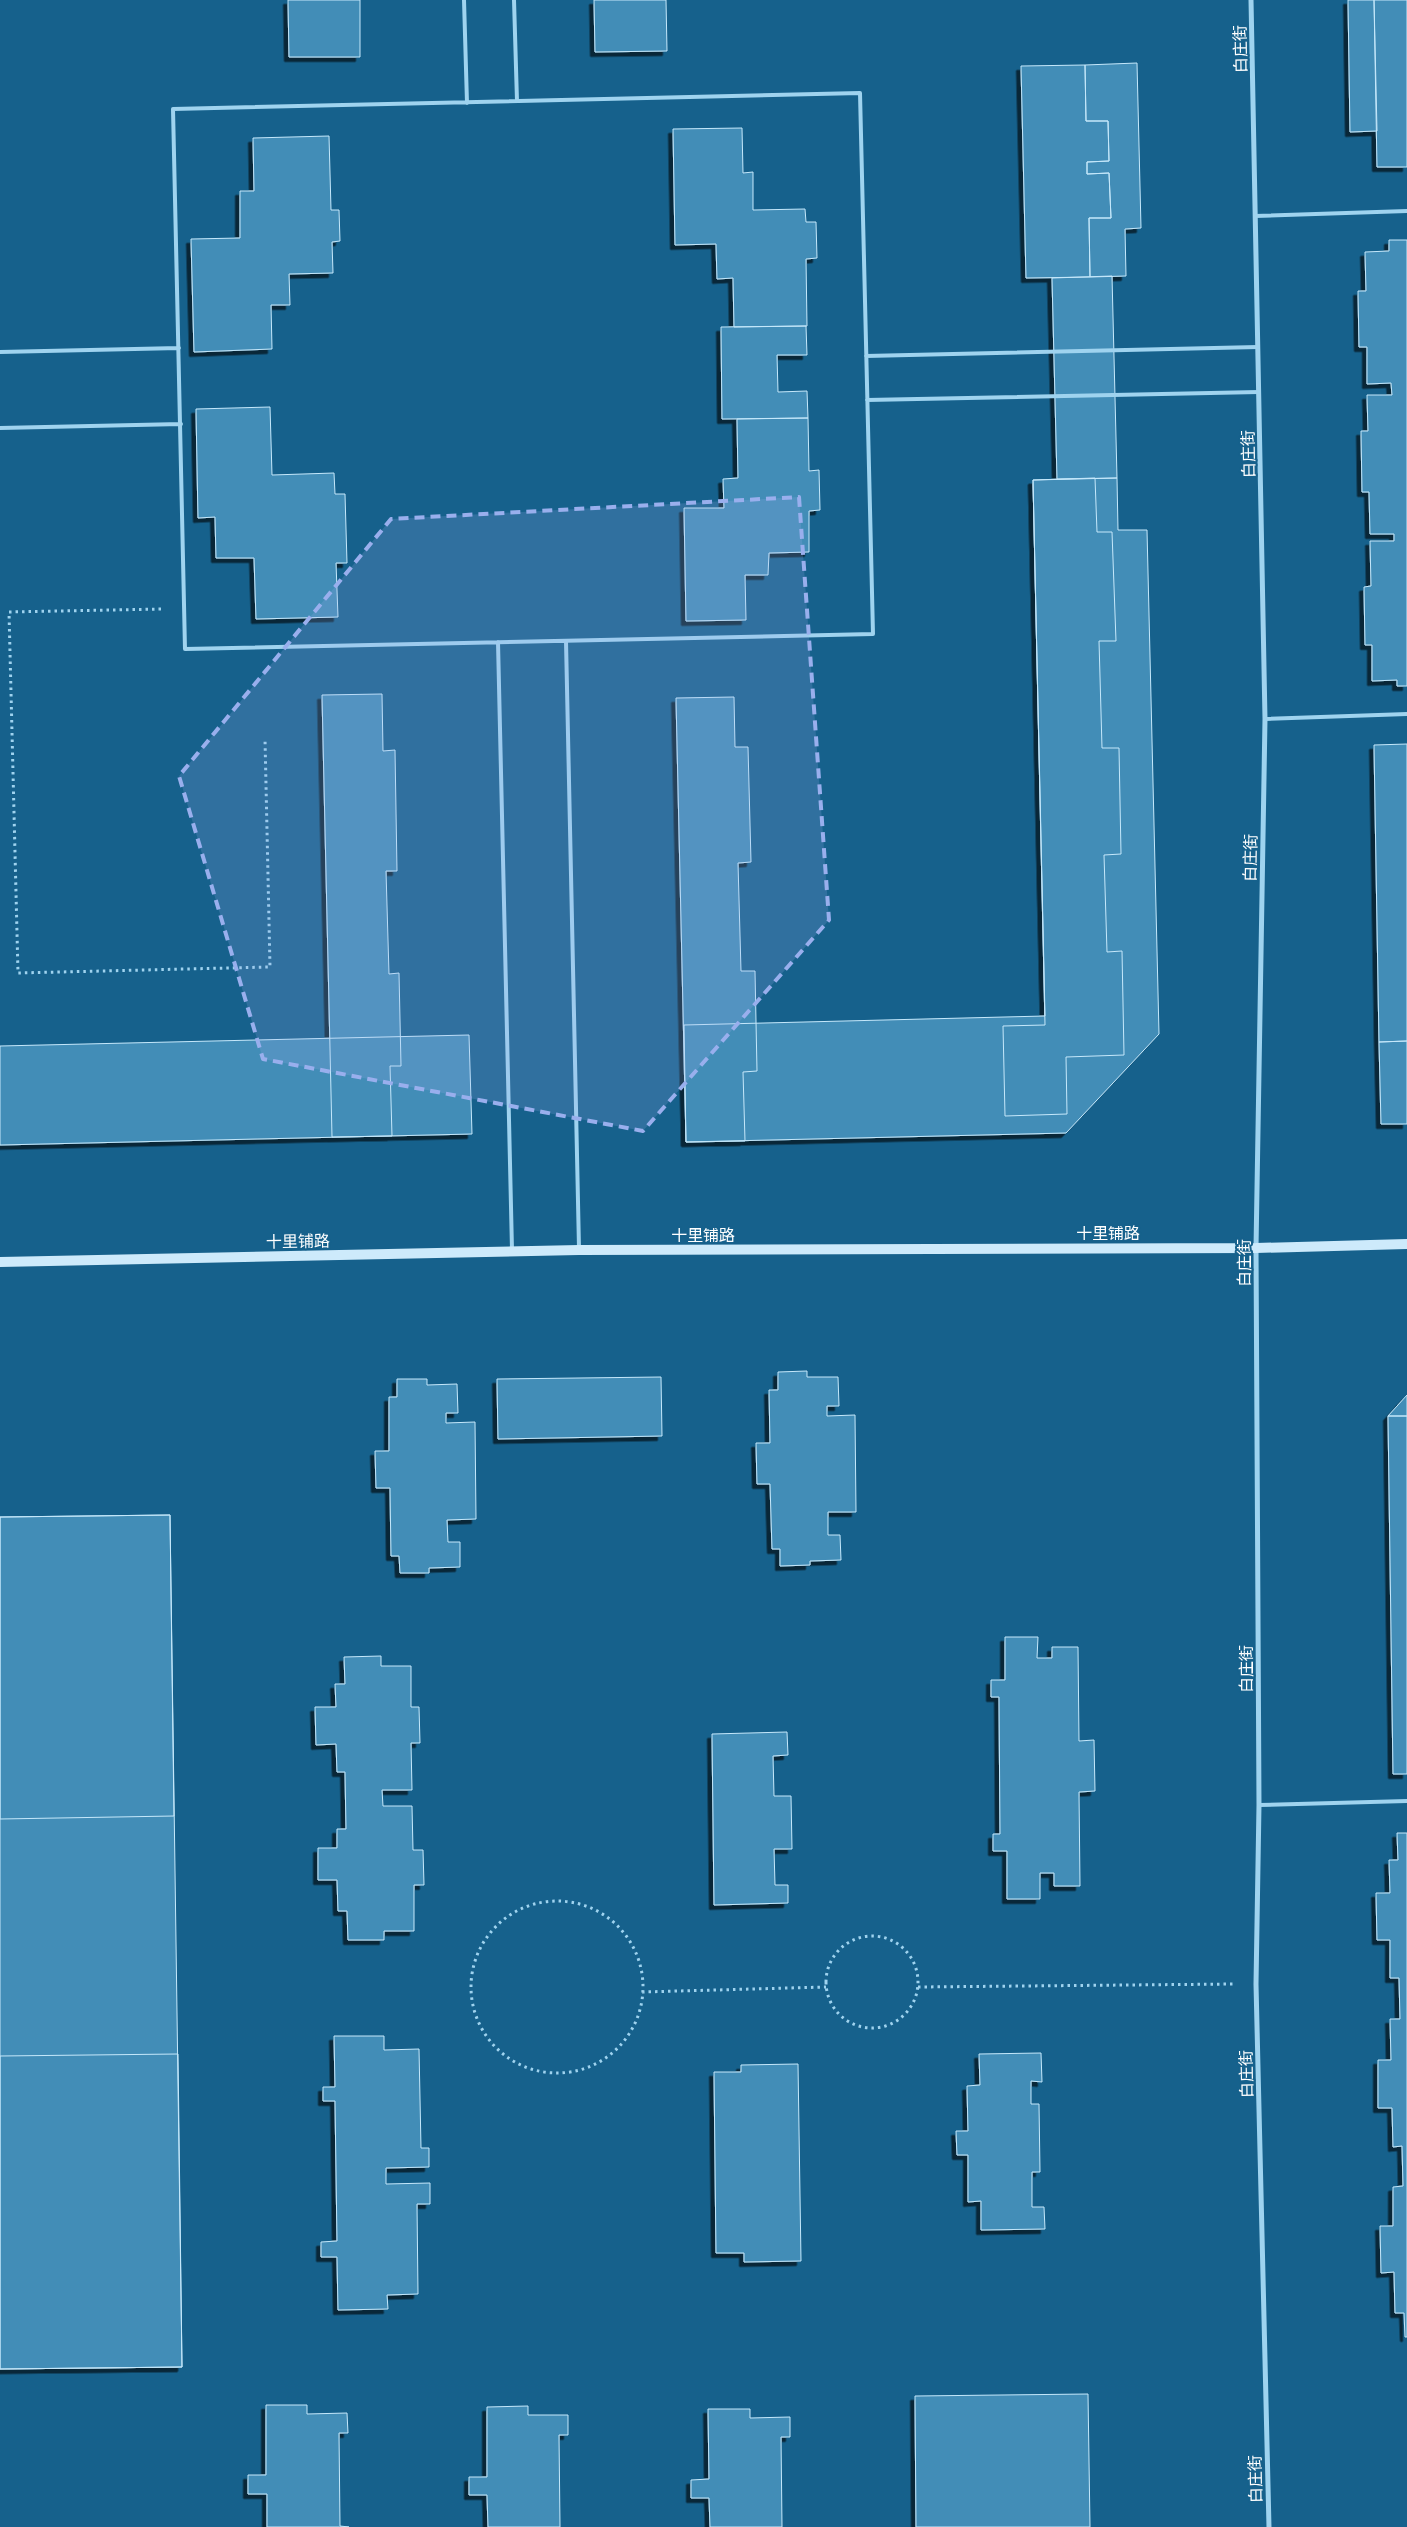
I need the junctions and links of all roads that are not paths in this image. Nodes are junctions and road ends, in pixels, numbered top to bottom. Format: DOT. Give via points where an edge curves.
graph roads {
  1 [pos="464,0"];
  2 [pos="514,0"];
  3 [pos="1252,0"];
  4 [pos="516,101"];
  5 [pos="467,102"];
  6 [pos="1407,211"];
  7 [pos="1255,216"];
  8 [pos="1258,347"];
  9 [pos="179,348"];
  10 [pos="0,352"];
  11 [pos="866,356"];
  12 [pos="1259,392"];
  13 [pos="867,400"];
  14 [pos="181,424"];
  15 [pos="0,428"];
  16 [pos="566,641"];
  17 [pos="498,642"];
  18 [pos="1407,714"];
  19 [pos="1265,719"];
  20 [pos="1407,1244"];
  21 [pos="1256,1248"];
  22 [pos="579,1250"];
  23 [pos="512,1252"];
  24 [pos="0,1262"];
  25 [pos="1407,1801"];
  26 [pos="1259,1805"];
  27 [pos="1269,2527"];
  1 -- 5 [label="lane"];
  2 -- 4 [label="lane"];
  3 -- 7 [label="street, 白庄街"];
  4 -- 5 [label="lane"];
  4 -- 11 [label="lane" via="860,94"];
  5 -- 9 [label="lane" via="173,109"];
  6 -- 7 [label="lane"];
  7 -- 8 [label="street, 白庄街"];
  8 -- 11 [label="lane"];
  8 -- 12 [label="street, 白庄街"];
  9 -- 10 [label="lane"];
  9 -- 14 [label="lane"];
  11 -- 13 [label="lane"];
  12 -- 13 [label="lane"];
  12 -- 19 [label="street, 白庄街"];
  13 -- 16 [label="lane" via="872,634"];
  14 -- 15 [label="lane"];
  14 -- 17 [label="lane" via="185,650"];
  16 -- 17 [label="lane"];
  16 -- 22 [label="lane"];
  17 -- 23 [label="lane"];
  18 -- 19 [label="lane"];
  19 -- 21 [label="street, 白庄街"];
  20 -- 21 [label="street, 十里铺路"];
  21 -- 22 [label="street, 十里铺路"];
  21 -- 26 [label="street, 白庄街"];
  22 -- 23 [label="street, 十里铺路"];
  23 -- 24 [label="street, 十里铺路"];
  25 -- 26 [label="lane"];
  26 -- 27 [label="street, 白庄街" via="1256,1984"];
}
